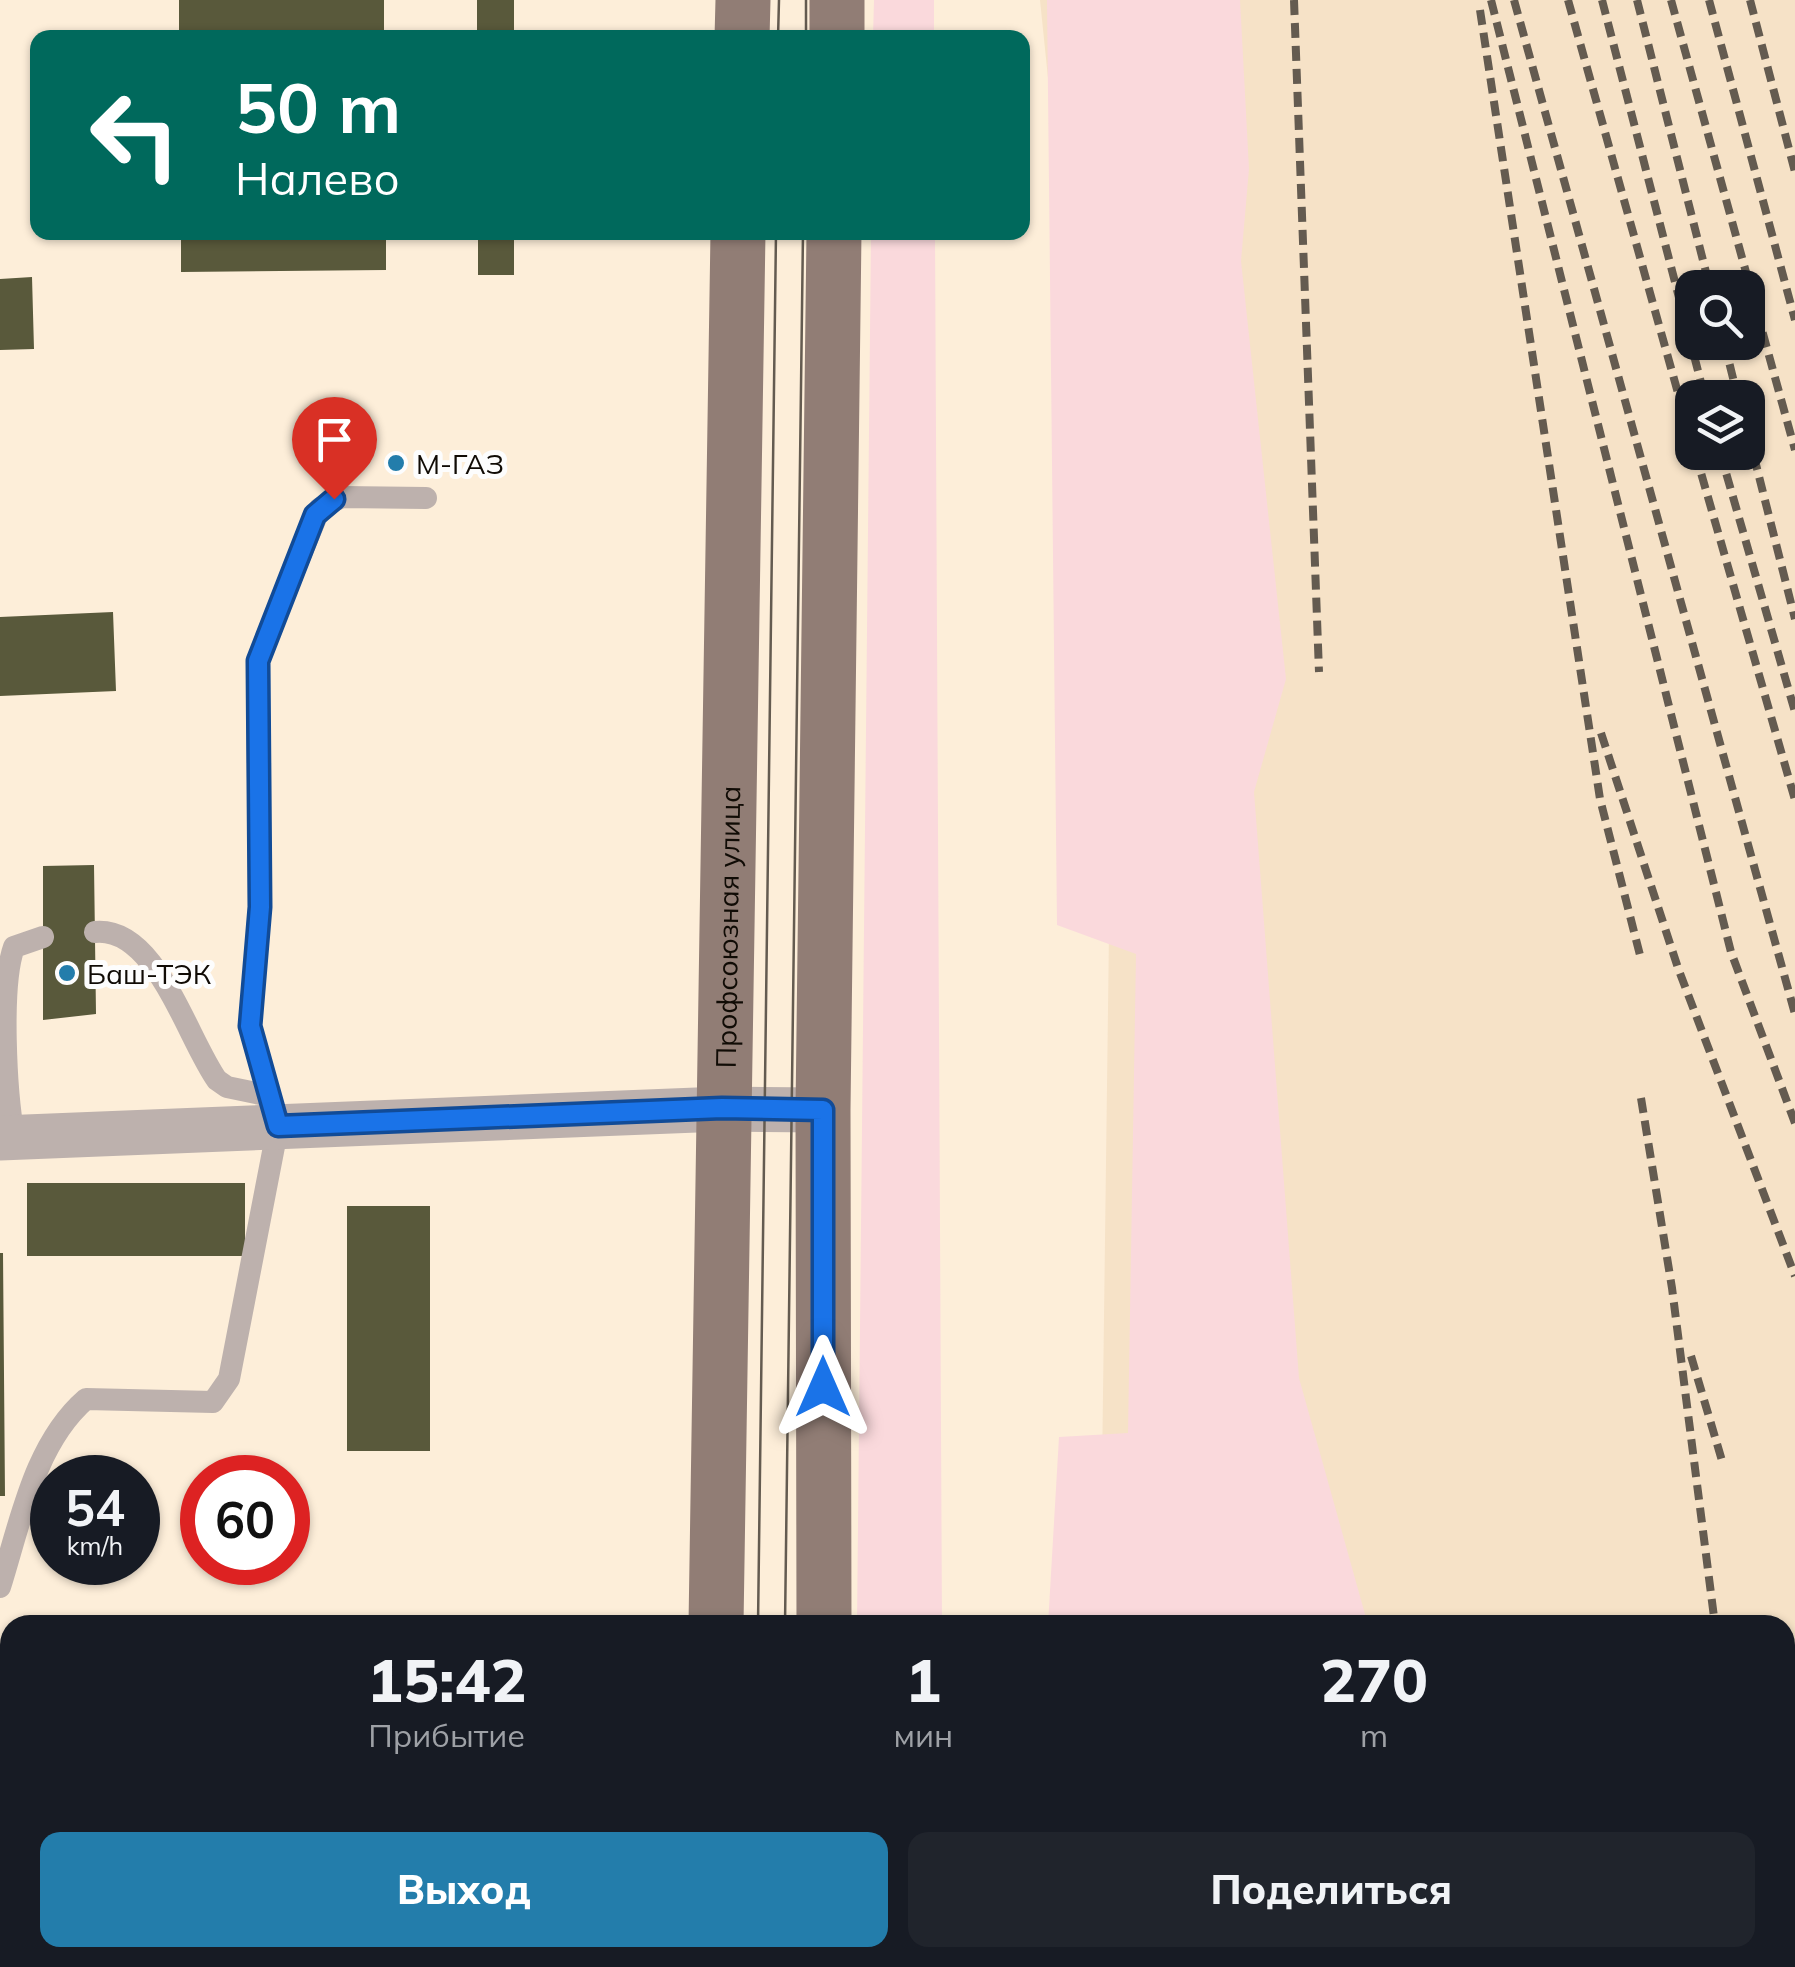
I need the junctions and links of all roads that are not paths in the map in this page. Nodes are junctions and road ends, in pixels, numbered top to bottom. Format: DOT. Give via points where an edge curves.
graph roads {
  1 [pos="742,0"];
  2 [pos="837,0"];
  3 [pos="742,30"];
  4 [pos="836,30"];
  5 [pos="738,240"];
  6 [pos="834,240"];
  7 [pos="426,498"];
  8 [pos="95,932"];
  9 [pos="44,937"];
  10 [pos="722,1108"];
  11 [pos="823,1110"];
  12 [pos="274,1111"];
  13 [pos="7,1137"];
  14 [pos="0,1588"];
  15 [pos="716,1615"];
  16 [pos="824,1615"];
  1 -- 3 [label="main road"];
  2 -- 4 [label="main road"];
  5 -- 10 [label="main road, Профсоюзная улица"];
  6 -- 11 [label="main road"];
  7 -- 12 [label="lane" via="342,498 320,508 258,661 260,907 250,1026"];
  8 -- 12 [label="lane" via="124,936 153,964 222,1084"];
  9 -- 13 [label="lane" via="14,947 6,965 1,1066"];
  10 -- 11 [label="street"];
  10 -- 12 [label="street"];
  10 -- 15 [label="main road, Профсоюзная улица"];
  11 -- 16 [label="main road"];
  12 -- 13 [label="street"];
  12 -- 14 [label="lane" via="228,1379 213,1402 86,1399 62,1420 28,1496"];
}
